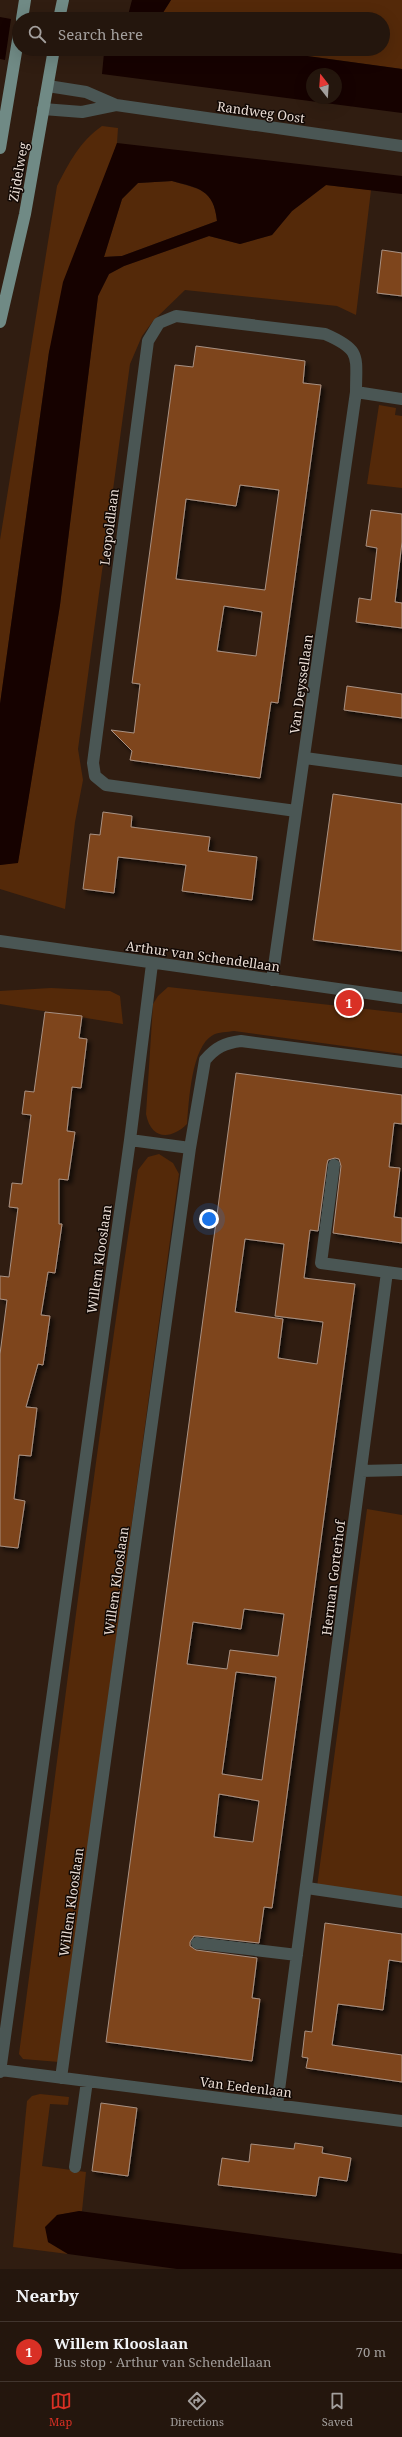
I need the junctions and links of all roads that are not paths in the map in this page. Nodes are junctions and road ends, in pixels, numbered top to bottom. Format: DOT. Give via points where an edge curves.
graph roads {
  1 [pos="25,0"];
  2 [pos="63,0"];
  3 [pos="23,12"];
  4 [pos="61,12"];
  5 [pos="15,56"];
  6 [pos="53,56"];
  7 [pos="49,80"];
  8 [pos="116,105"];
  9 [pos="43,109"];
  10 [pos="402,146"];
  11 [pos="0,148"];
  12 [pos="0,322"];
  13 [pos="356,392"];
  14 [pos="402,399"];
  15 [pos="305,758"];
  16 [pos="402,771"];
  17 [pos="296,812"];
  18 [pos="0,941"];
  19 [pos="152,964"];
  20 [pos="272,980"];
  21 [pos="402,998"];
  22 [pos="402,1062"];
  23 [pos="130,1140"];
  24 [pos="190,1148"];
  25 [pos="334,1165"];
  26 [pos="387,1272"];
  27 [pos="402,1274"];
  28 [pos="402,1470"];
  29 [pos="361,1471"];
  30 [pos="307,1888"];
  31 [pos="402,1902"];
  32 [pos="197,1943"];
  33 [pos="297,1955"];
  34 [pos="0,2071"];
  35 [pos="61,2078"];
  36 [pos="86,2081"];
  37 [pos="277,2105"];
  38 [pos="402,2121"];
  39 [pos="75,2167"];
  1 -- 3 [label="main road"];
  2 -- 4 [label="main road"];
  5 -- 11 [label="main road, Zijdelweg"];
  6 -- 7 [label="main road, Zijdelweg"];
  7 -- 8 [label="street, Randweg Oost"];
  7 -- 9 [label="main road, Zijdelweg"];
  8 -- 9 [label="street, Randweg Oost" via="82,112"];
  8 -- 10 [label="street, Randweg Oost"];
  9 -- 12 [label="main road, Zijdelweg" via="25,214"];
  13 -- 14 [label="street"];
  13 -- 15 [label="street, Van Deyssellaan"];
  13 -- 17 [label="street, Leopoldlaan" via="356,357 345,343 325,334 176,316 159,323 148,341 93,763 95,776 106,785"];
  15 -- 16 [label="street"];
  15 -- 17 [label="street, Van Deyssellaan"];
  17 -- 20 [label="street, Van Deyssellaan"];
  18 -- 19 [label="street, Arthur van Schendellaan"];
  19 -- 20 [label="street, Arthur van Schendellaan"];
  19 -- 23 [label="street, Willem Klooslaan"];
  20 -- 21 [label="street, Arthur van Schendellaan"];
  22 -- 24 [label="street" via="241,1041 226,1043 205,1060"];
  23 -- 24 [label="street"];
  23 -- 34 [label="street, Willem Klooslaan"];
  24 -- 35 [label="street, Willem Klooslaan"];
  25 -- 26 [label="street" via="321,1263"];
  26 -- 27 [label="street"];
  26 -- 29 [label="street, Herman Gorterhof"];
  28 -- 29 [label="street"];
  29 -- 30 [label="street, Herman Gorterhof"];
  30 -- 31 [label="street"];
  30 -- 33 [label="street, Herman Gorterhof"];
  32 -- 33 [label="street"];
  33 -- 37 [label="street, Herman Gorterhof"];
  34 -- 35 [label="street, Van Eedenlaan"];
  35 -- 36 [label="street, Van Eedenlaan"];
  36 -- 37 [label="street, Van Eedenlaan"];
  36 -- 39 [label="street"];
  37 -- 38 [label="street, Van Eedenlaan"];
}
